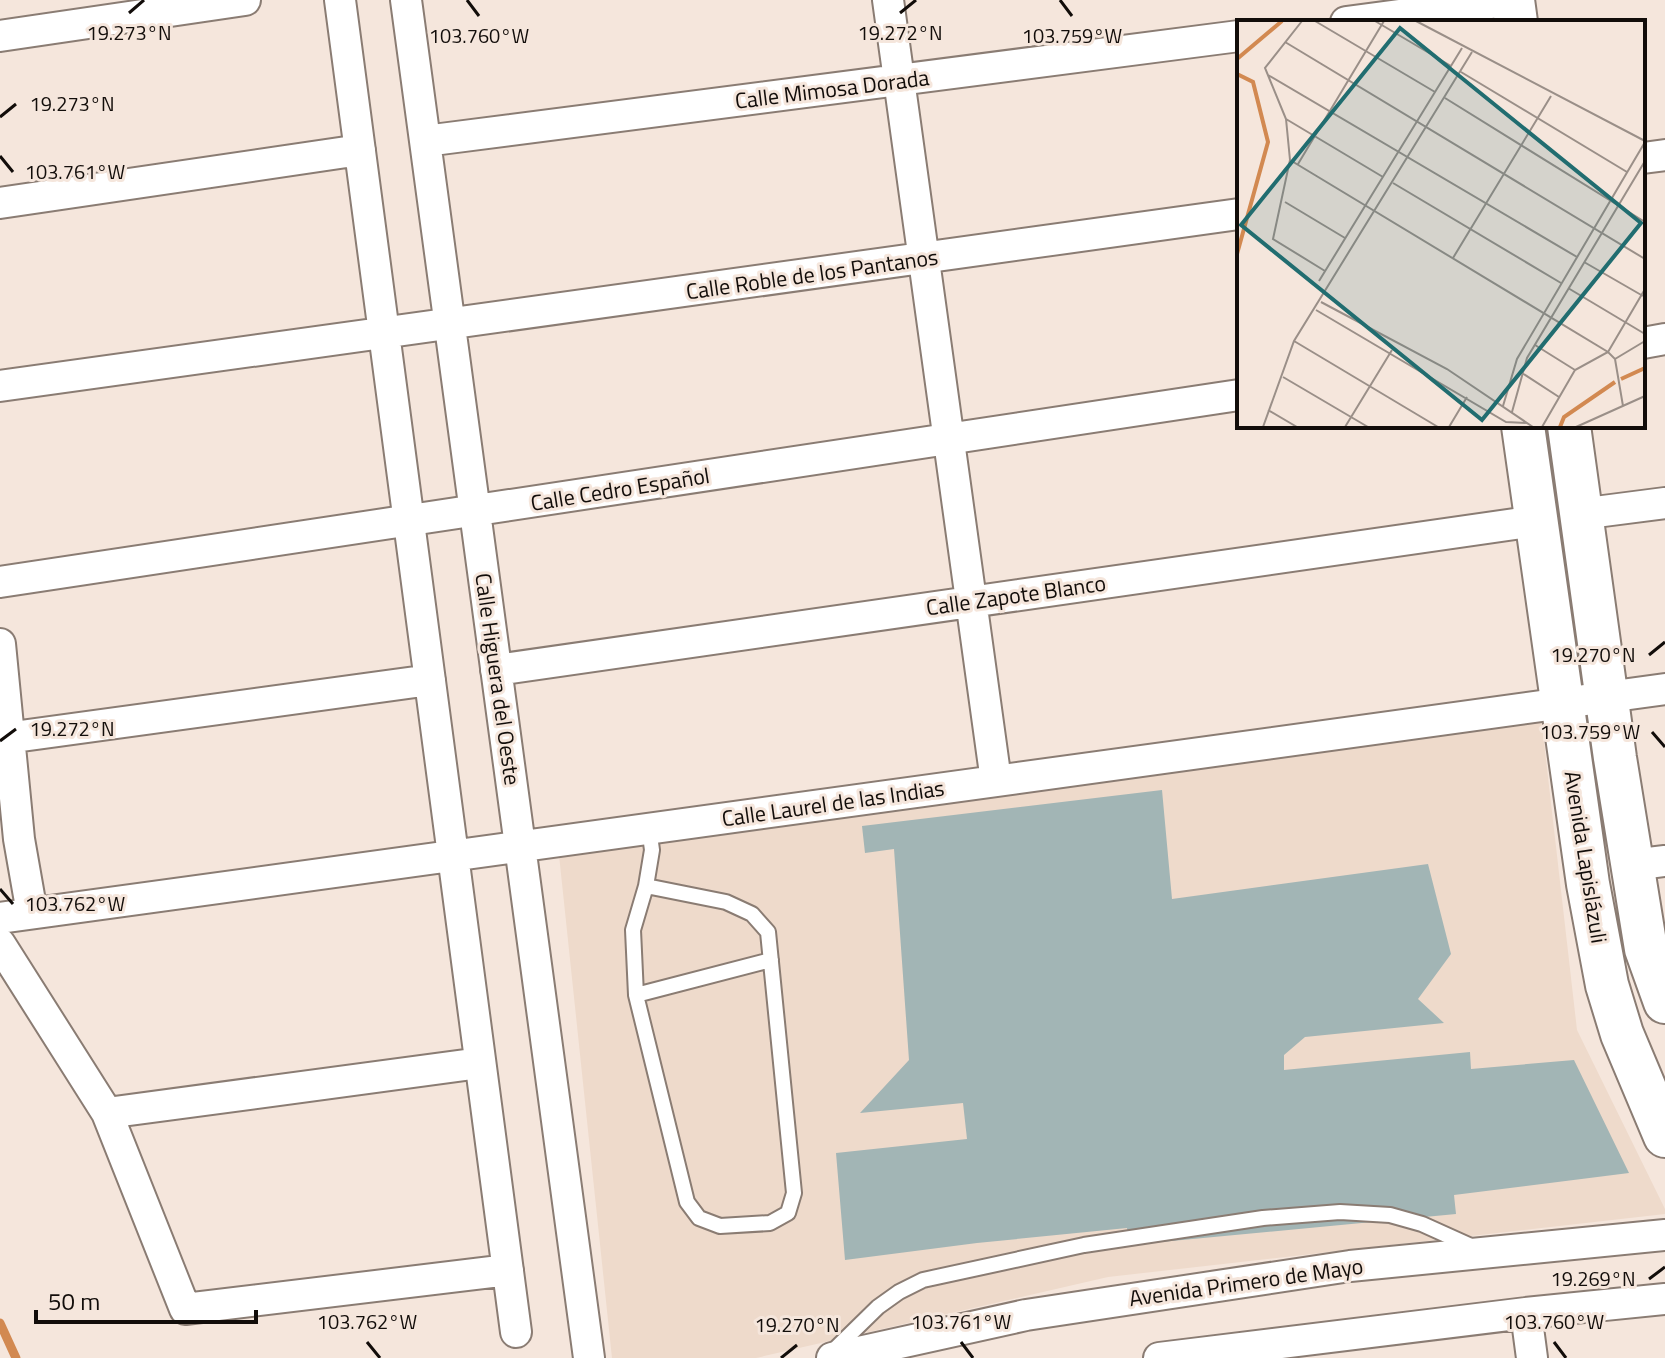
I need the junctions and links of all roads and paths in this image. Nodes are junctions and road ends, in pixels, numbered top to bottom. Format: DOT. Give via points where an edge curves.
graph roads {
  1 [pos="245,0"];
  2 [pos="340,0"];
  3 [pos="406,0"];
  4 [pos="888,0"];
  5 [pos="1514,0"];
  6 [pos="1464,10"];
  7 [pos="1366,20"];
  8 [pos="1516,20"];
  9 [pos="0,36"];
  10 [pos="1237,36"];
  11 [pos="900,80"];
  12 [pos="425,141"];
  13 [pos="360,150"];
  14 [pos="1665,155"];
  15 [pos="1645,158"];
  16 [pos="0,203"];
  17 [pos="1237,214"];
  18 [pos="923,258"];
  19 [pos="449,324"];
  20 [pos="384,333"];
  21 [pos="1665,339"];
  22 [pos="1645,343"];
  23 [pos="0,386"];
  24 [pos="1237,395"];
  25 [pos="1523,428"];
  26 [pos="1569,428"];
  27 [pos="948,439"];
  28 [pos="1665,503"];
  29 [pos="475,510"];
  30 [pos="1580,514"];
  31 [pos="409,520"];
  32 [pos="1536,521"];
  33 [pos="0,582"];
  34 [pos="973,601"];
  35 [pos="0,644"];
  36 [pos="496,670"];
  37 [pos="430,680"];
  38 [pos="1665,689"];
  39 [pos="1607,697"];
  40 [pos="1561,702"];
  41 [pos="4,738"];
  42 [pos="996,781"];
  43 [pos="649,828"];
  44 [pos="520,846"];
  45 [pos="453,855"];
  46 [pos="1649,863"];
  47 [pos="646,886"];
  48 [pos="32,913"];
  49 [pos="0,918"];
  50 [pos="0,944"];
  51 [pos="771,960"];
  52 [pos="636,995"];
  53 [pos="1665,1002"];
  54 [pos="480,1063"];
  55 [pos="107,1113"];
  56 [pos="1665,1136"];
  57 [pos="1665,1235"];
  58 [pos="1486,1253"];
  59 [pos="508,1270"];
  60 [pos="1665,1299"];
  61 [pos="1526,1313"];
  62 [pos="516,1332"];
  63 [pos="589,1358"];
  64 [pos="829,1358"];
  65 [pos="1159,1358"];
  66 [pos="1532,1358"];
  1 -- 9 [label="street"];
  2 -- 13 [label="street"];
  3 -- 12 [label="street, Calle Higuera del Oeste"];
  4 -- 11 [label="street"];
  5 -- 6 [label="street"];
  5 -- 8 [label="street"];
  6 -- 7 [label="street"];
  10 -- 11 [label="street, Calle Mimosa Dorada"];
  11 -- 12 [label="street, Calle Mimosa Dorada"];
  11 -- 18 [label="street"];
  12 -- 19 [label="street, Calle Higuera del Oeste"];
  13 -- 16 [label="street"];
  13 -- 20 [label="street"];
  14 -- 15 [label="street"];
  17 -- 18 [label="street, Calle Roble de los Pantanos"];
  18 -- 19 [label="street, Calle Roble de los Pantanos"];
  18 -- 27 [label="street"];
  19 -- 20 [label="street, Calle Roble de los Pantanos"];
  19 -- 29 [label="street, Calle Higuera del Oeste"];
  20 -- 23 [label="street, Calle Roble de los Pantanos"];
  20 -- 31 [label="street"];
  21 -- 22 [label="street"];
  24 -- 27 [label="street, Calle Cedro Español"];
  25 -- 32 [label="street, Avenida Lapislázuli"];
  26 -- 30 [label="street, Avenida Lapislázuli"];
  27 -- 29 [label="street, Calle Cedro Español"];
  27 -- 34 [label="street"];
  28 -- 30 [label="street"];
  29 -- 31 [label="street, Calle Cedro Español"];
  29 -- 36 [label="street, Calle Higuera del Oeste"];
  30 -- 39 [label="street, Avenida Lapislázuli"];
  31 -- 33 [label="street, Calle Cedro Español"];
  31 -- 37 [label="street"];
  32 -- 34 [label="street, Calle Zapote Blanco"];
  32 -- 40 [label="street, Avenida Lapislázuli"];
  34 -- 36 [label="street, Calle Zapote Blanco"];
  34 -- 42 [label="street"];
  35 -- 41 [label="street"];
  36 -- 44 [label="street, Calle Higuera del Oeste"];
  37 -- 41 [label="street"];
  37 -- 45 [label="street"];
  38 -- 39 [label="street, Calle Laurel de las Indias"];
  39 -- 40 [label="street, Calle Laurel de las Indias"];
  39 -- 46 [label="street, Avenida Lapislázuli"];
  40 -- 42 [label="street, Calle Laurel de las Indias"];
  40 -- 56 [label="street, Avenida Lapislázuli" via="1607,985"];
  41 -- 48 [label="street"];
  42 -- 43 [label="street, Calle Laurel de las Indias"];
  43 -- 44 [label="street, Calle Laurel de las Indias"];
  43 -- 47 [label="lane" via="652,850"];
  44 -- 45 [label="street, Calle Laurel de las Indias"];
  44 -- 63 [label="street, Calle Higuera del Oeste"];
  45 -- 48 [label="street, Calle Laurel de las Indias"];
  45 -- 54 [label="street"];
  46 -- 53 [label="street, Avenida Lapislázuli" via="1646,949"];
  47 -- 51 [label="lane" via="726,902 752,914 768,932"];
  47 -- 52 [label="lane" via="633,930"];
  48 -- 49 [label="street, Calle Laurel de las Indias"];
  50 -- 55 [label="street"];
  51 -- 52 [label="lane"];
  51 -- 52 [label="lane" via="794,1193 788,1213 770,1223 720,1226 699,1218 687,1202"];
  54 -- 55 [label="street"];
  54 -- 59 [label="street"];
  55 -- 59 [label="street" via="185,1309"];
  57 -- 58 [label="street, Avenida Primero de Mayo"];
  58 -- 64 [label="street, Avenida Primero de Mayo" via="1350,1266 1026,1315"];
  58 -- 64 [label="lane" via="1390,1215 1340,1212 1099,1243 923,1280 878,1307"];
  59 -- 62 [label="street"];
  60 -- 61 [label="street"];
  61 -- 65 [label="street"];
  61 -- 66 [label="street"];
}
